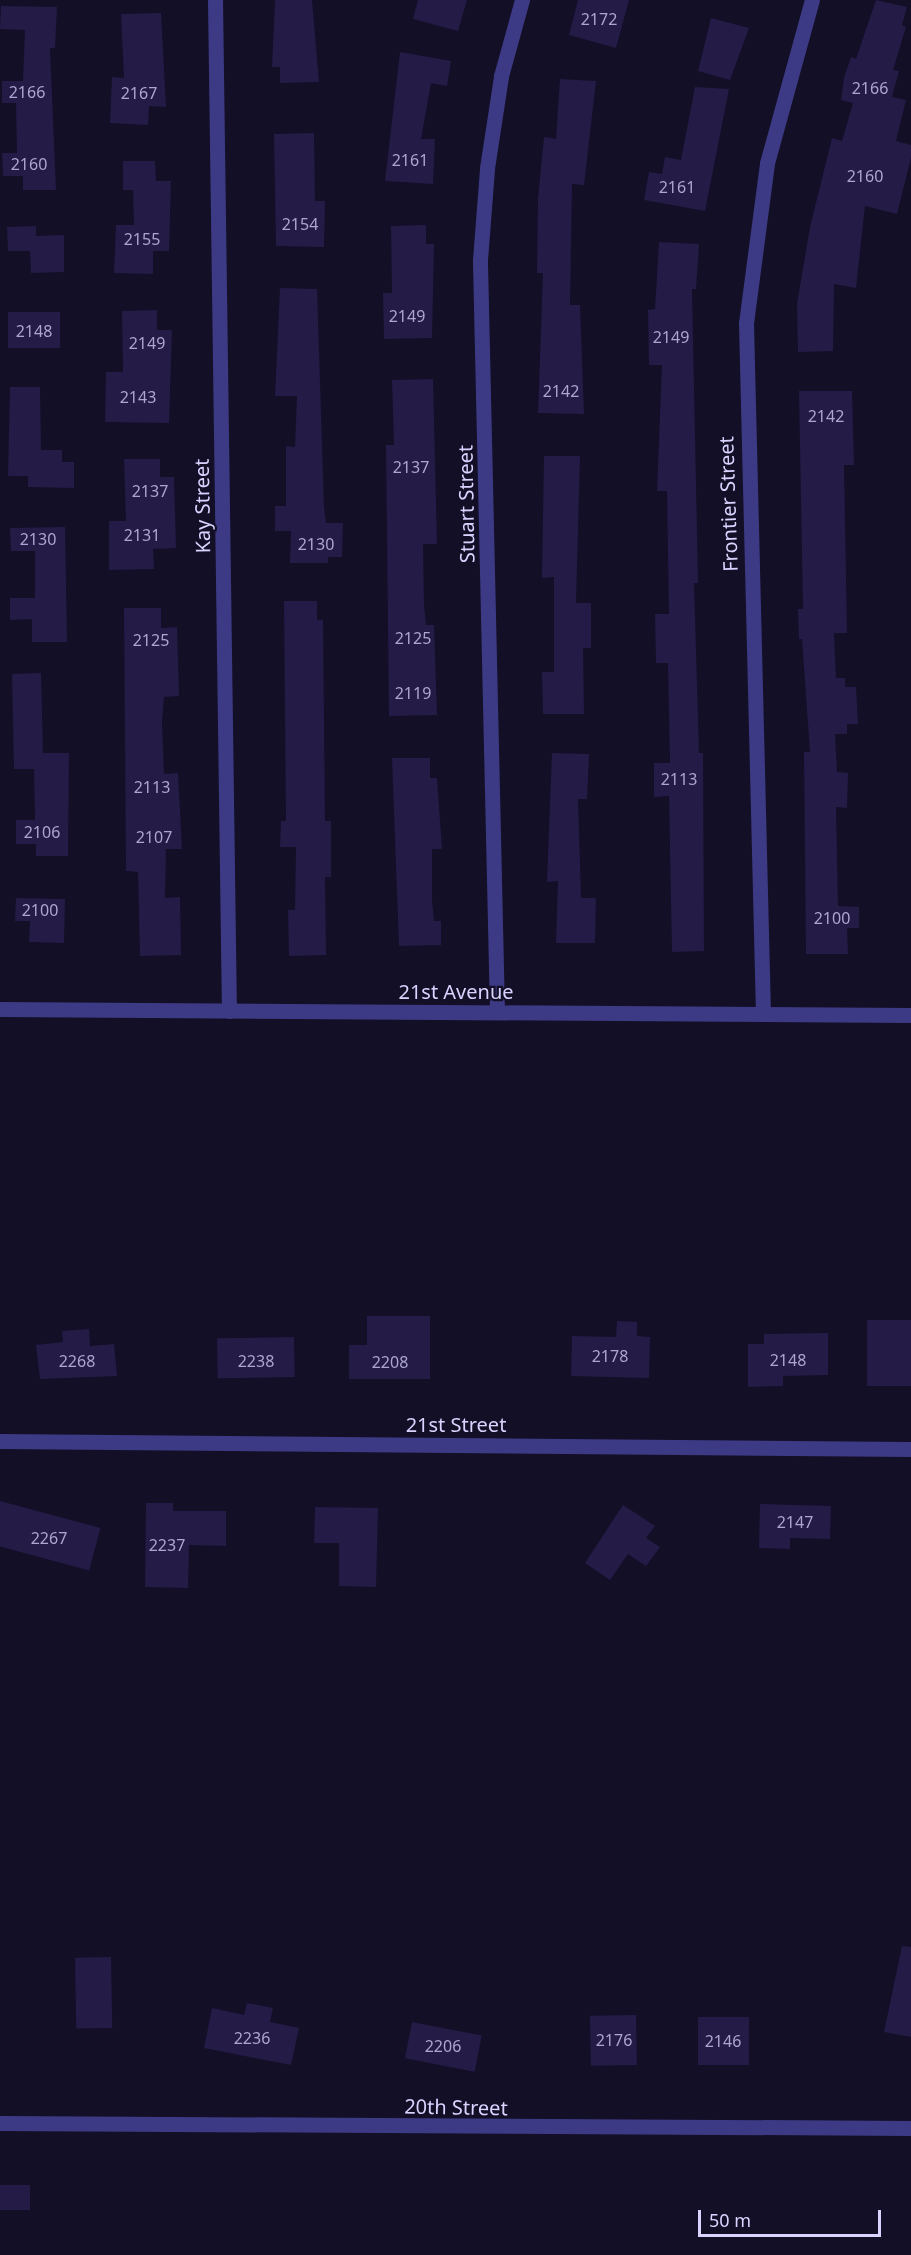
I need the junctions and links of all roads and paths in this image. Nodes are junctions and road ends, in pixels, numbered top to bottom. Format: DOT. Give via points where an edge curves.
graph roads {
  1 [pos="215,0"];
  2 [pos="522,0"];
  3 [pos="812,0"];
  4 [pos="0,1009"];
  5 [pos="229,1011"];
  6 [pos="498,1012"];
  7 [pos="763,1014"];
  8 [pos="911,1015"];
  9 [pos="0,1441"];
  10 [pos="911,1449"];
  11 [pos="0,2123"];
  12 [pos="911,2128"];
  1 -- 5 [label="street, Kay Street"];
  2 -- 6 [label="street, Stuart Street" via="501,76 487,168 480,260"];
  3 -- 7 [label="street, Frontier Street" via="767,164 746,323"];
  4 -- 5 [label="street, 21st Avenue"];
  5 -- 6 [label="street, 21st Avenue"];
  6 -- 7 [label="street, 21st Avenue"];
  7 -- 8 [label="street, 21st Avenue"];
  9 -- 10 [label="street, 21st Street"];
  11 -- 12 [label="street, 20th Street"];
}
